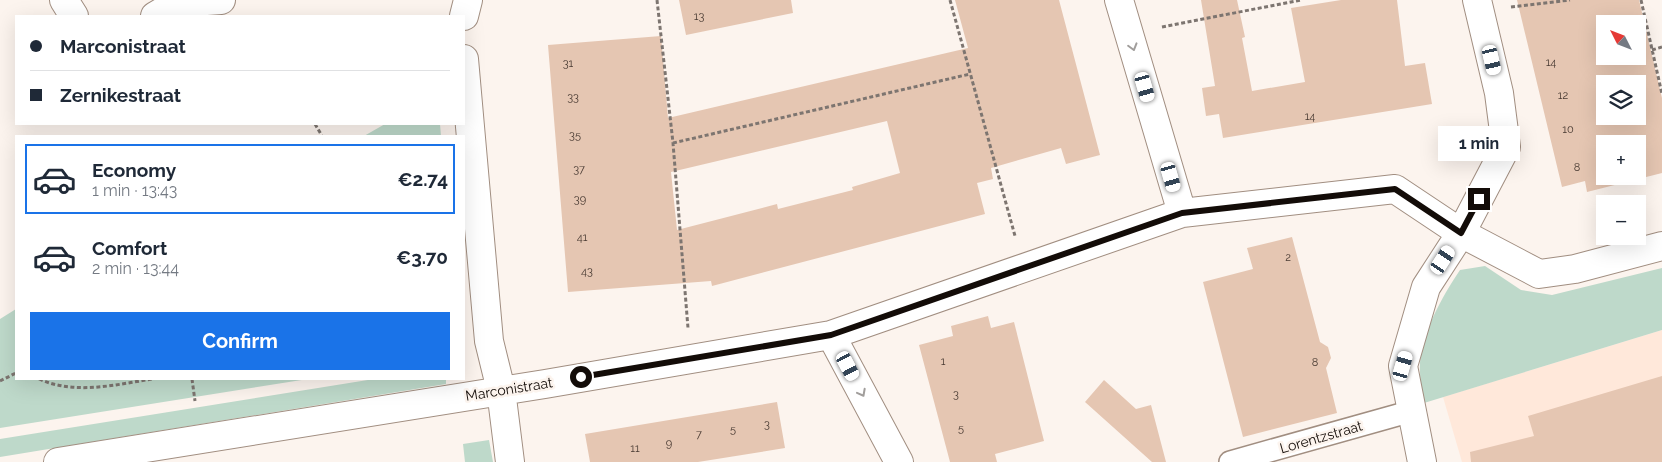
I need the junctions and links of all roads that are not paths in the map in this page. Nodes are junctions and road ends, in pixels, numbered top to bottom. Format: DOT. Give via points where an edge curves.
graph roads {
  1 [pos="64,0"];
  2 [pos="221,0"];
  3 [pos="468,0"];
  4 [pos="1119,0"];
  5 [pos="1479,5"];
  6 [pos="169,6"];
  7 [pos="73,15"];
  8 [pos="464,15"];
  9 [pos="465,70"];
  10 [pos="1182,213"];
  11 [pos="1461,233"];
  12 [pos="1662,246"];
  13 [pos="831,335"];
  14 [pos="501,390"];
  15 [pos="1412,411"];
  16 [pos="58,462"];
  17 [pos="510,462"];
  18 [pos="899,462"];
  19 [pos="1230,462"];
  20 [pos="1422,462"];
  1 -- 7 [label="street"];
  2 -- 6 [label="street"];
  3 -- 8 [label="street"];
  4 -- 10 [label="street, one-way"];
  5 -- 11 [label="street" via="1499,94 1506,147"];
  9 -- 14 [label="street" via="489,341"];
  10 -- 11 [label="street, Marconistraat" via="1395,189"];
  10 -- 13 [label="street, Marconistraat"];
  11 -- 12 [label="street, Marconistraat" via="1539,274 1575,269"];
  11 -- 15 [label="street" via="1426,287 1403,366"];
  13 -- 14 [label="street, Marconistraat"];
  13 -- 18 [label="street, one-way"];
  14 -- 16 [label="street, Marconistraat"];
  14 -- 17 [label="street"];
  15 -- 19 [label="lane, Lorentzstraat"];
  15 -- 20 [label="street"];
}
